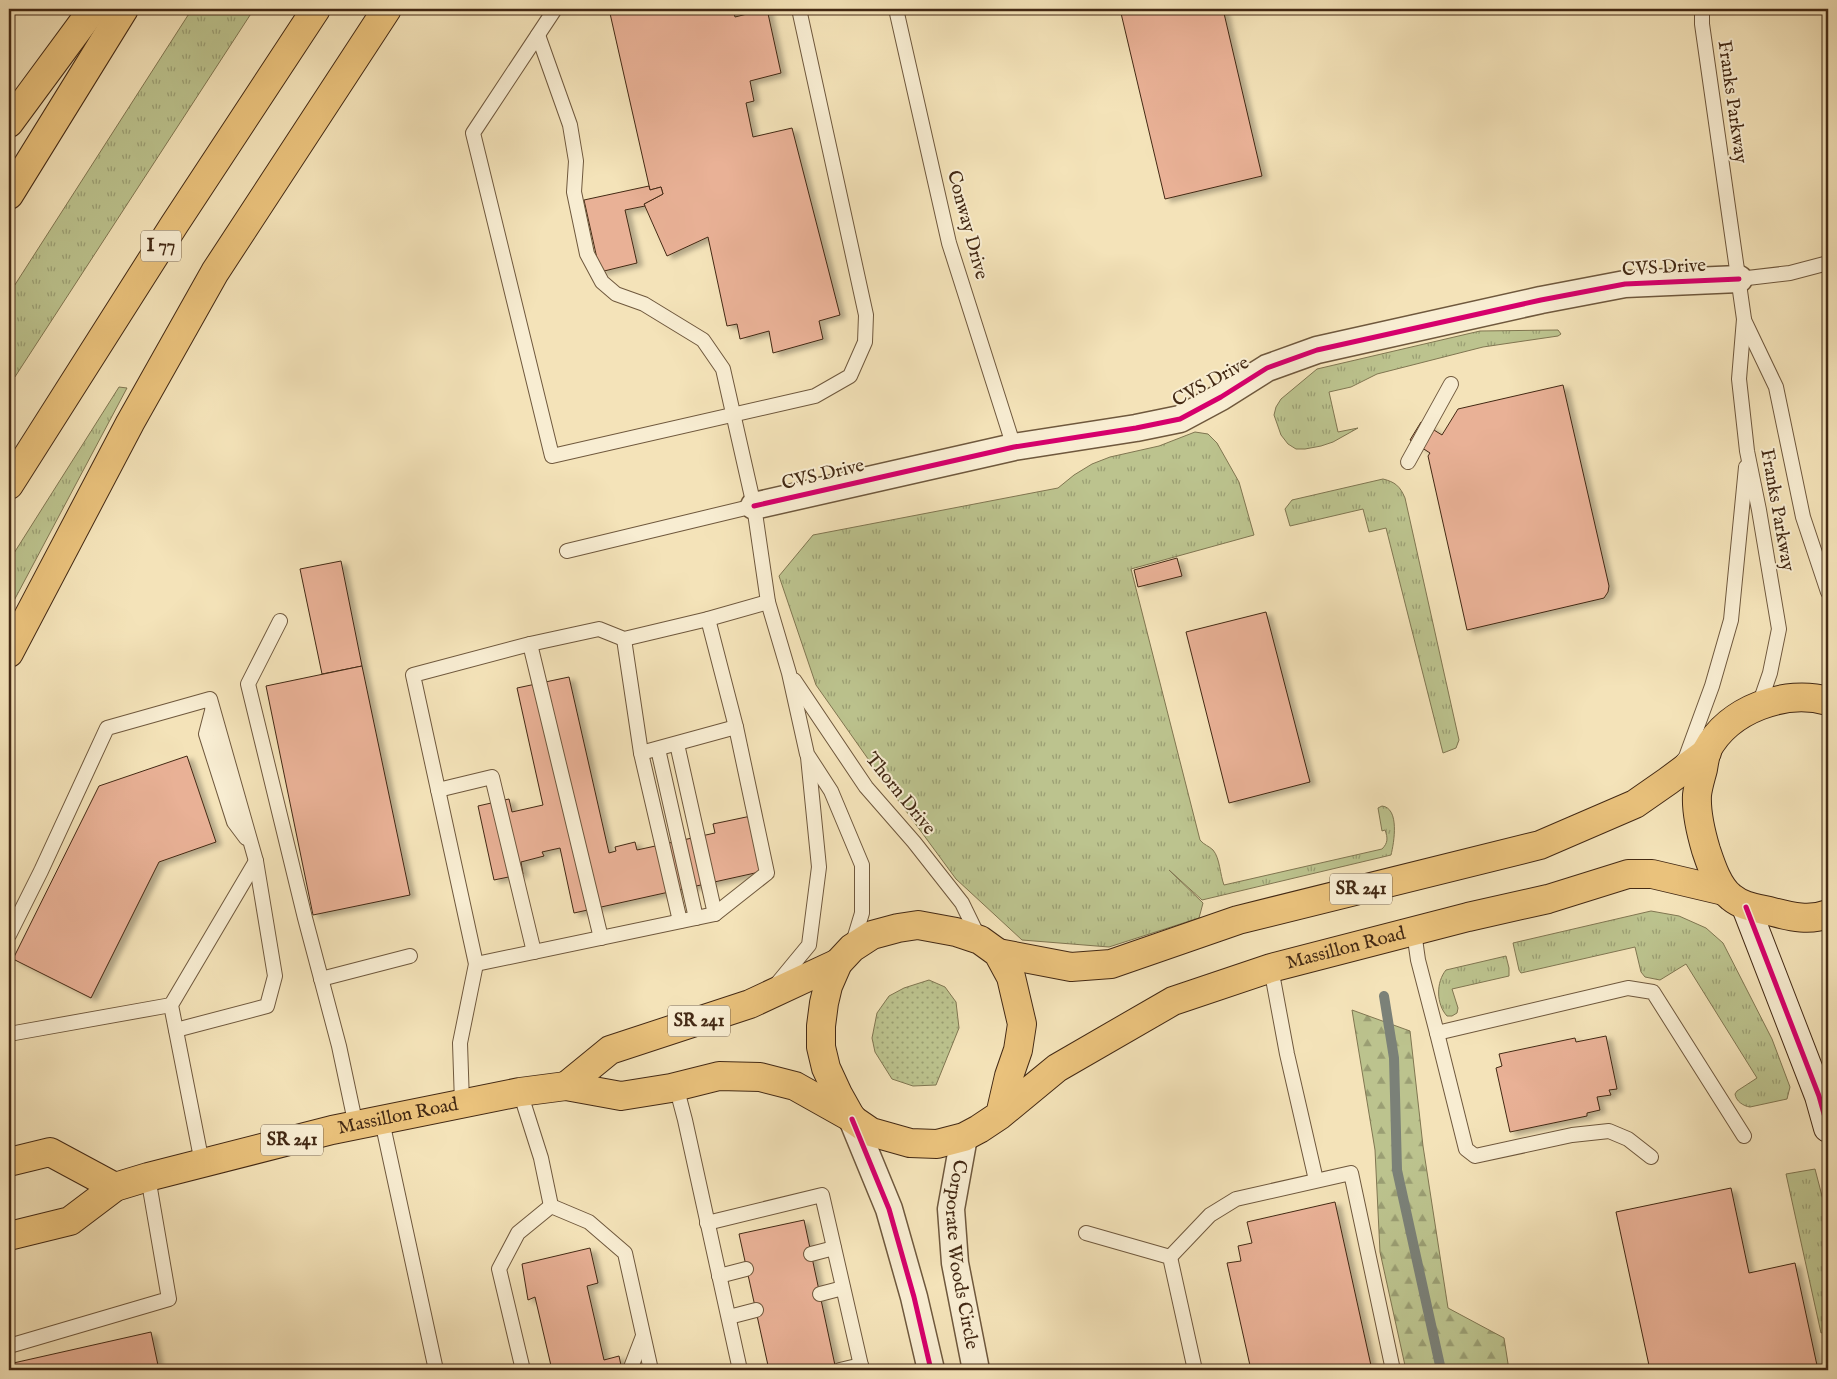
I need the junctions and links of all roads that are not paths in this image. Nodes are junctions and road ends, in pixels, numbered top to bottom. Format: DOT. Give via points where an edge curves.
graph roads {
  1 [pos="93,9"];
  2 [pos="124,9"];
  3 [pos="316,9"];
  4 [pos="388,9"];
  5 [pos="555,9"];
  6 [pos="799,9"];
  7 [pos="896,9"];
  8 [pos="1702,9"];
  9 [pos="538,35"];
  10 [pos="9,123"];
  11 [pos="9,195"];
  12 [pos="1828,263"];
  13 [pos="1740,279"];
  14 [pos="1744,319"];
  15 [pos="1451,384"];
  16 [pos="734,414"];
  17 [pos="1014,447"];
  18 [pos="1747,451"];
  19 [pos="1408,462"];
  20 [pos="9,485"];
  21 [pos="754,506"];
  22 [pos="567,551"];
  23 [pos="1828,592"];
  24 [pos="768,602"];
  25 [pos="708,619"];
  26 [pos="280,621"];
  27 [pos="624,639"];
  28 [pos="530,644"];
  29 [pos="9,653"];
  30 [pos="789,673"];
  31 [pos="1828,701"];
  32 [pos="1759,705"];
  33 [pos="736,727"];
  34 [pos="677,744"];
  35 [pos="658,749"];
  36 [pos="1707,752"];
  37 [pos="642,753"];
  38 [pos="807,754"];
  39 [pos="1668,781"];
  40 [pos="438,790"];
  41 [pos="256,861"];
  42 [pos="1724,891"];
  43 [pos="1746,906"];
  44 [pos="715,914"];
  45 [pos="1828,914"];
  46 [pos="696,918"];
  47 [pos="680,921"];
  48 [pos="1414,932"];
  49 [pos="9,935"];
  50 [pos="601,938"];
  51 [pos="989,946"];
  52 [pos="534,952"];
  53 [pos="845,955"];
  54 [pos="410,956"];
  55 [pos="476,964"];
  56 [pos="1270,968"];
  57 [pos="321,979"];
  58 [pos="767,996"];
  59 [pos="171,1005"];
  60 [pos="176,1030"];
  61 [pos="1437,1033"];
  62 [pos="9,1034"];
  63 [pos="566,1086"];
  64 [pos="676,1086"];
  65 [pos="520,1092"];
  66 [pos="462,1103"];
  67 [pos="1000,1115"];
  68 [pos="852,1119"];
  69 [pos="369,1123"];
  70 [pos="1828,1128"];
  71 [pos="1744,1136"];
  72 [pos="964,1137"];
  73 [pos="1651,1157"];
  74 [pos="9,1162"];
  75 [pos="202,1163"];
  76 [pos="148,1177"];
  77 [pos="1316,1180"];
  78 [pos="115,1187"];
  79 [pos="551,1206"];
  80 [pos="708,1223"];
  81 [pos="1086,1233"];
  82 [pos="9,1236"];
  83 [pos="834,1248"];
  84 [pos="811,1254"];
  85 [pos="1170,1257"];
  86 [pos="746,1269"];
  87 [pos="719,1276"];
  88 [pos="843,1288"];
  89 [pos="820,1294"];
  90 [pos="756,1310"];
  91 [pos="729,1317"];
  92 [pos="643,1336"];
  93 [pos="9,1346"];
  94 [pos="861,1368"];
  95 [pos="436,1370"];
  96 [pos="523,1370"];
  97 [pos="630,1370"];
  98 [pos="651,1370"];
  99 [pos="740,1370"];
  100 [pos="840,1370"];
  101 [pos="931,1370"];
  102 [pos="976,1370"];
  103 [pos="1195,1370"];
  104 [pos="1392,1370"];
  1 -- 10 [label="main road"];
  2 -- 11 [label="main road"];
  3 -- 20 [label="main road, I 77"];
  4 -- 29 [label="main road" via="215,272 130,423"];
  5 -- 9 [label="lane"];
  6 -- 16 [label="lane" via="866,315 865,342 850,376 815,396"];
  7 -- 17 [label="lane, Conway Drive" via="949,242"];
  8 -- 13 [label="lane, Franks Parkway"];
  9 -- 16 [label="lane, Thorn Drive" via="570,125 576,161 574,192 588,254 602,282 616,294 644,304 703,340 723,369"];
  9 -- 16 [label="lane" via="473,133 552,456"];
  12 -- 13 [label="lane" via="1790,273"];
  13 -- 14 [label="lane, Franks Parkway"];
  13 -- 17 [label="street, CVS Drive" via="1624,284 1317,350 1267,368 1180,419"];
  14 -- 18 [label="lane, Franks Parkway" via="1739,379"];
  14 -- 23 [label="lane, Franks Parkway" via="1776,387 1803,517"];
  15 -- 19 [label="lane"];
  16 -- 21 [label="lane, Thorn Drive"];
  17 -- 21 [label="street, CVS Drive"];
  18 -- 32 [label="lane, Franks Parkway" via="1779,629"];
  18 -- 39 [label="lane" via="1731,620 1712,686 1686,757"];
  21 -- 22 [label="lane"];
  21 -- 24 [label="lane, Thorn Drive"];
  24 -- 25 [label="lane"];
  24 -- 30 [label="lane, Thorn Drive"];
  25 -- 27 [label="lane"];
  25 -- 33 [label="lane"];
  26 -- 57 [label="lane" via="248,684"];
  27 -- 28 [label="lane" via="600,630"];
  27 -- 37 [label="lane"];
  28 -- 40 [label="lane" via="413,675"];
  28 -- 50 [label="lane"];
  30 -- 38 [label="lane, Thorn Drive"];
  30 -- 51 [label="lane, Thorn Drive" via="866,787 962,903"];
  31 -- 32 [label="main road" via="1789,697"];
  32 -- 36 [label="main road" via="1737,718"];
  33 -- 34 [label="lane"];
  33 -- 44 [label="lane" via="767,873"];
  34 -- 35 [label="lane"];
  34 -- 44 [label="lane"];
  35 -- 37 [label="lane"];
  35 -- 46 [label="lane"];
  36 -- 39 [label="main road, SR 241"];
  36 -- 42 [label="main road" via="1697,795 1700,829"];
  37 -- 47 [label="lane"];
  38 -- 53 [label="lane, Thorn Drive" via="832,791 862,865 862,913"];
  38 -- 58 [label="lane, Thorn Drive" via="819,867 809,945"];
  39 -- 51 [label="main road, SR 241" via="1635,804 1540,845 1238,920 1111,964 1071,968"];
  40 -- 52 [label="lane" via="492,777"];
  40 -- 55 [label="lane"];
  41 -- 49 [label="lane" via="210,699 106,728"];
  41 -- 59 [label="lane"];
  41 -- 60 [label="lane" via="275,976 268,1006"];
  42 -- 43 [label="main road"];
  42 -- 48 [label="main road, Massillon Road / SR 241" via="1652,874 1628,874 1548,899"];
  43 -- 45 [label="main road" via="1794,917 1818,918"];
  43 -- 70 [label="street" via="1819,1096"];
  44 -- 46 [label="lane"];
  46 -- 47 [label="lane"];
  47 -- 50 [label="lane"];
  48 -- 56 [label="main road, Massillon Road / SR 241"];
  48 -- 61 [label="lane"];
  50 -- 52 [label="lane"];
  51 -- 53 [label="main road, SR 241" via="956,932 918,925 872,935"];
  51 -- 67 [label="main road" via="1012,977 1022,1024"];
  52 -- 55 [label="lane"];
  53 -- 58 [label="main road, SR 241"];
  53 -- 68 [label="main road, SR 241" via="828,986 821,1047 826,1068"];
  54 -- 57 [label="lane"];
  55 -- 66 [label="lane" via="460,1043"];
  56 -- 67 [label="main road, Massillon Road / SR 241" via="1173,1001 1057,1068"];
  56 -- 77 [label="lane"];
  57 -- 69 [label="lane" via="339,1046"];
  58 -- 63 [label="main road, SR 241" via="610,1050"];
  59 -- 60 [label="lane"];
  59 -- 62 [label="lane"];
  60 -- 75 [label="lane"];
  61 -- 71 [label="lane" via="1628,988 1652,992"];
  61 -- 73 [label="lane" via="1466,1149 1475,1156 1609,1130 1628,1139"];
  63 -- 64 [label="main road, Massillon Road / SR 241" via="621,1096"];
  63 -- 65 [label="main road, Massillon Road / SR 241"];
  64 -- 68 [label="main road, Massillon Road / SR 241" via="718,1076 760,1077 795,1086"];
  64 -- 80 [label="lane"];
  65 -- 66 [label="main road, Massillon Road / SR 241"];
  65 -- 79 [label="lane" via="541,1158"];
  66 -- 69 [label="main road, Massillon Road / SR 241"];
  67 -- 72 [label="main road, SR 241"];
  68 -- 72 [label="main road, SR 241" via="871,1132 910,1143 937,1144"];
  68 -- 101 [label="street" via="890,1209"];
  69 -- 75 [label="main road, Massillon Road / SR 241"];
  69 -- 95 [label="lane"];
  72 -- 102 [label="street, Corporate Woods Circle" via="951,1209 955,1263"];
  74 -- 78 [label="main road" via="50,1152"];
  75 -- 76 [label="main road, Massillon Road / SR 241"];
  76 -- 78 [label="main road, Massillon Road / SR 241"];
  76 -- 93 [label="lane" via="169,1299"];
  77 -- 85 [label="lane" via="1236,1198 1210,1215"];
  77 -- 104 [label="lane" via="1351,1173"];
  78 -- 82 [label="main road, Massillon Road / SR 241" via="70,1222"];
  79 -- 92 [label="lane" via="589,1222 625,1253"];
  79 -- 96 [label="lane" via="518,1233 499,1269"];
  80 -- 83 [label="lane" via="822,1195"];
  80 -- 87 [label="lane"];
  81 -- 85 [label="lane"];
  83 -- 84 [label="lane"];
  83 -- 88 [label="lane"];
  85 -- 103 [label="lane"];
  86 -- 87 [label="lane"];
  87 -- 91 [label="lane"];
  88 -- 89 [label="lane"];
  88 -- 94 [label="lane"];
  90 -- 91 [label="lane"];
  91 -- 99 [label="lane"];
  92 -- 97 [label="lane"];
  92 -- 98 [label="lane"];
  94 -- 100 [label="lane"];
}
